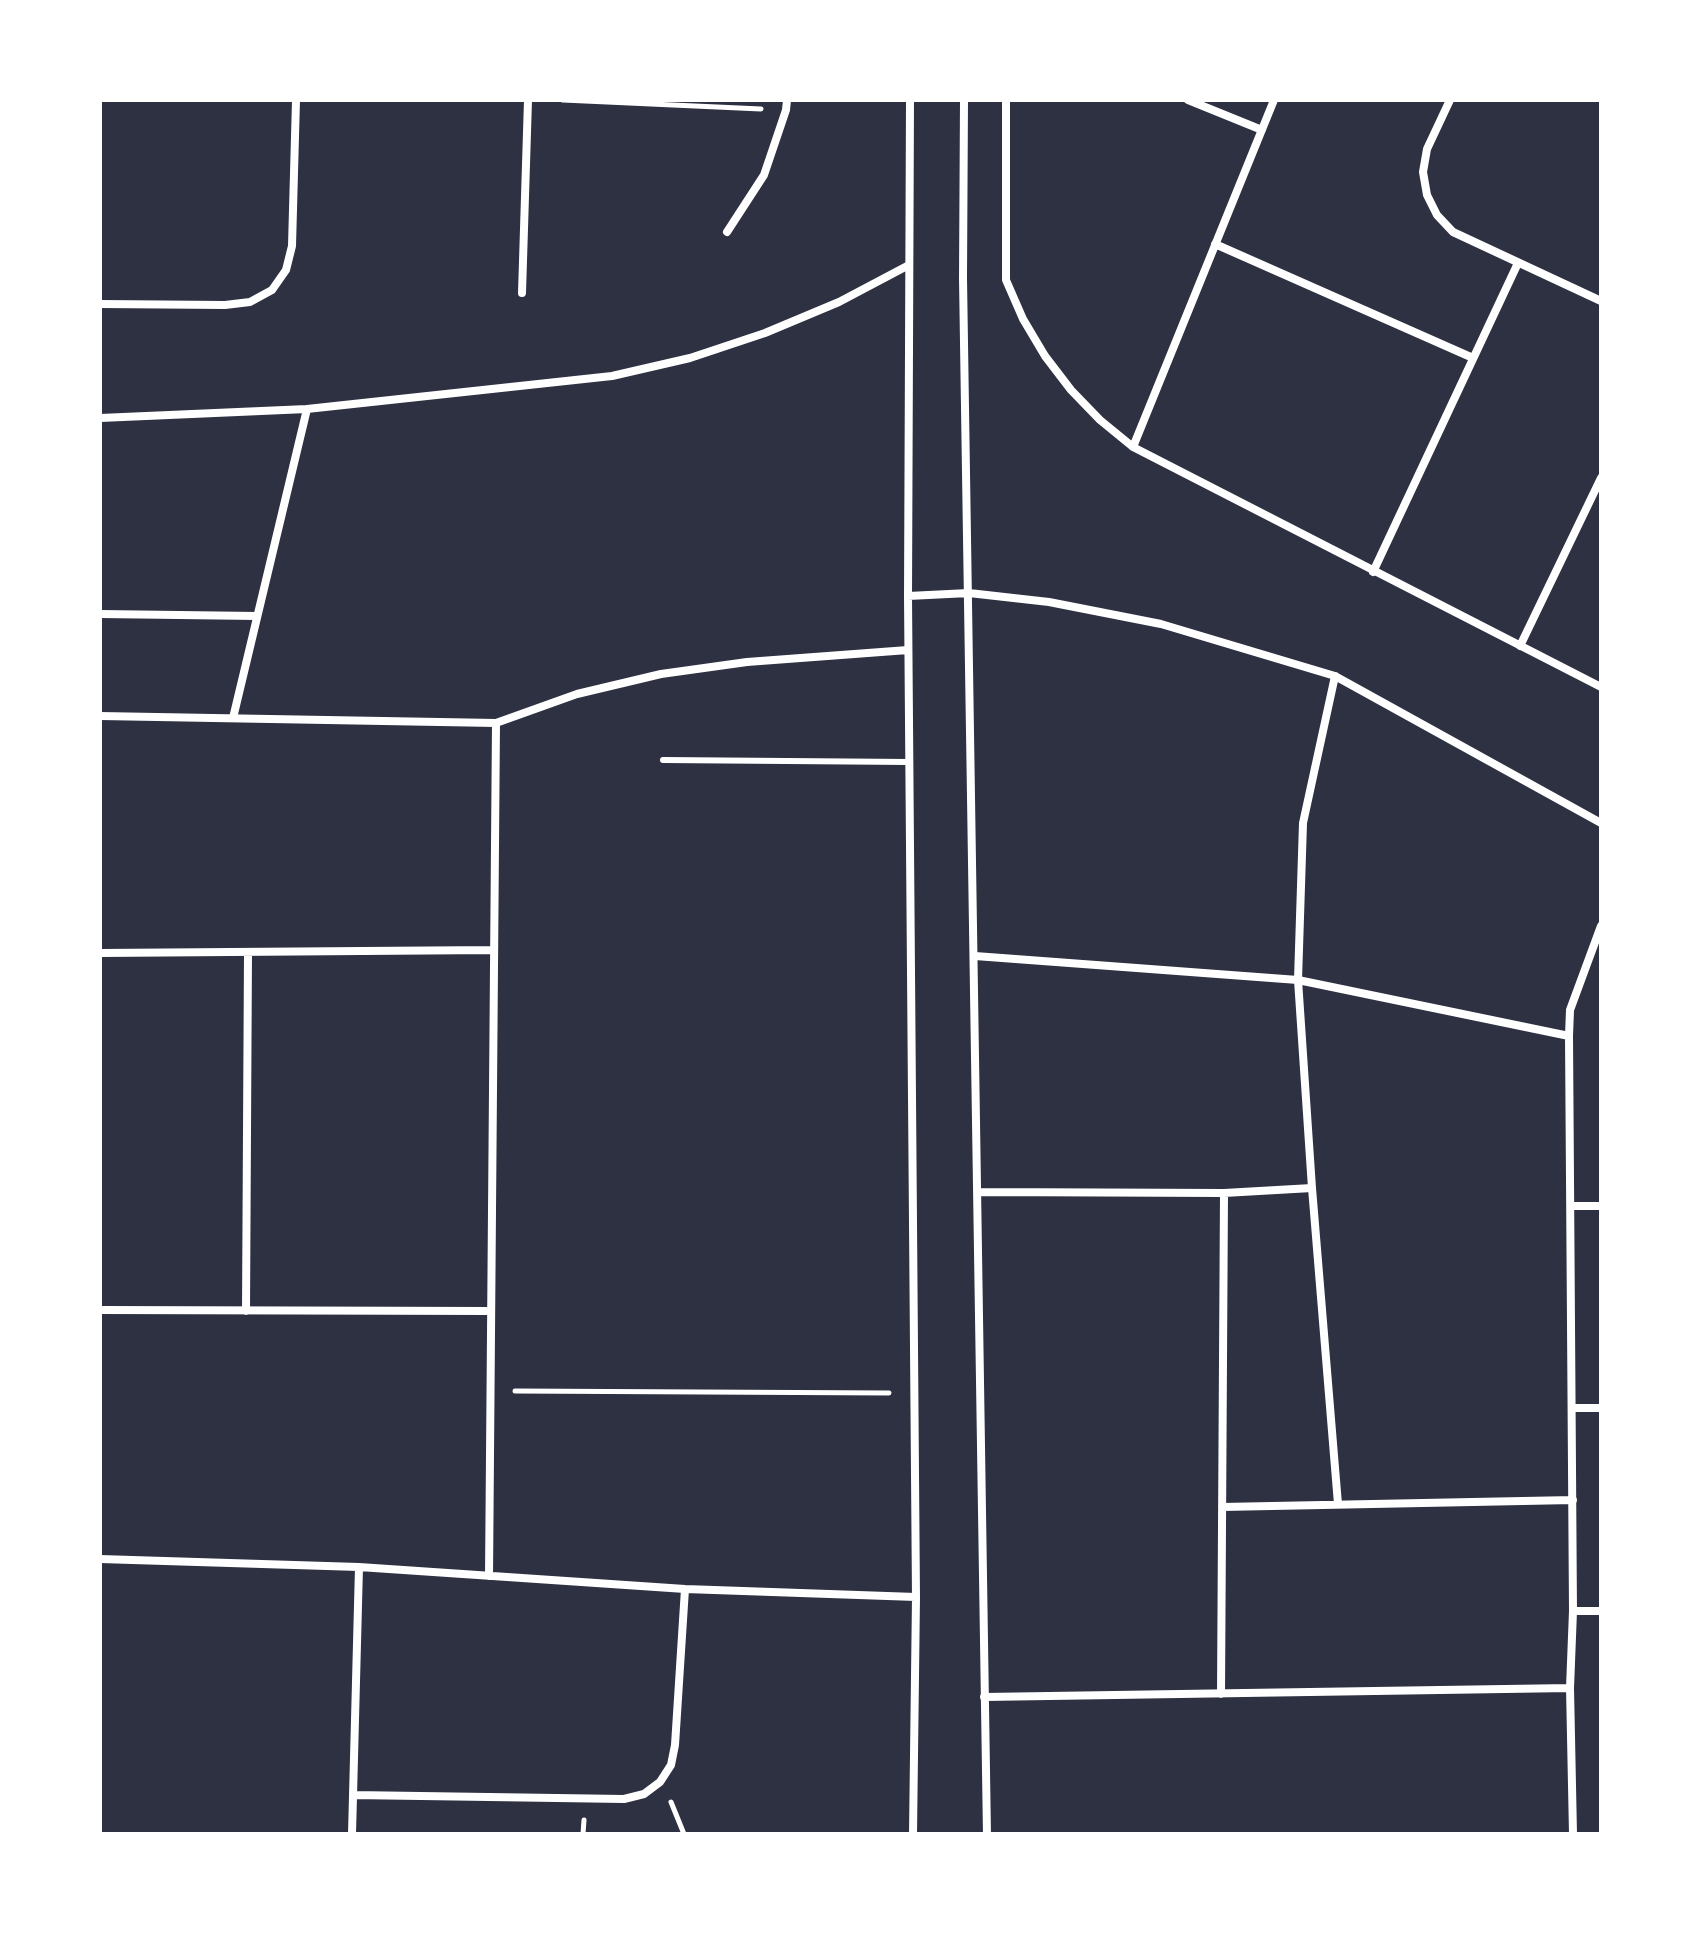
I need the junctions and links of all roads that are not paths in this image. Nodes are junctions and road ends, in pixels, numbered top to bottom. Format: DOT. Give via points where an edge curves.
graph roads {
  1 [pos="296,100"];
  2 [pos="528,100"];
  3 [pos="910,100"];
  4 [pos="964,100"];
  5 [pos="1006,100"];
  6 [pos="1188,100"];
  7 [pos="1274,100"];
  8 [pos="1450,100"];
  9 [pos="786,105"];
  10 [pos="1262,130"];
  11 [pos="727,232"];
  12 [pos="1215,244"];
  13 [pos="1518,263"];
  14 [pos="909,265"];
  15 [pos="522,293"];
  16 [pos="1601,301"];
  17 [pos="100,304"];
  18 [pos="1473,358"];
  19 [pos="307,409"];
  20 [pos="100,418"];
  21 [pos="1133,447"];
  22 [pos="1601,478"];
  23 [pos="1373,572"];
  24 [pos="969,593"];
  25 [pos="908,596"];
  26 [pos="100,614"];
  27 [pos="257,616"];
  28 [pos="1520,646"];
  29 [pos="908,650"];
  30 [pos="1335,676"];
  31 [pos="1601,687"];
  32 [pos="100,716"];
  33 [pos="233,718"];
  34 [pos="496,723"];
  35 [pos="663,760"];
  36 [pos="909,762"];
  37 [pos="1601,823"];
  38 [pos="1601,926"];
  39 [pos="493,950"];
  40 [pos="248,952"];
  41 [pos="100,953"];
  42 [pos="975,956"];
  43 [pos="1298,980"];
  44 [pos="1569,1036"];
  45 [pos="1312,1188"];
  46 [pos="979,1192"];
  47 [pos="1224,1193"];
  48 [pos="1571,1206"];
  49 [pos="1601,1206"];
  50 [pos="100,1310"];
  51 [pos="246,1311"];
  52 [pos="491,1311"];
  53 [pos="1572,1408"];
  54 [pos="1601,1408"];
  55 [pos="1573,1500"];
  56 [pos="1338,1504"];
  57 [pos="1222,1507"];
  58 [pos="100,1559"];
  59 [pos="359,1567"];
  60 [pos="489,1576"];
  61 [pos="685,1589"];
  62 [pos="916,1597"];
  63 [pos="1573,1611"];
  64 [pos="1601,1611"];
  65 [pos="1570,1688"];
  66 [pos="1221,1694"];
  67 [pos="984,1697"];
  68 [pos="353,1795"];
  69 [pos="352,1834"];
  70 [pos="913,1834"];
  71 [pos="987,1834"];
  72 [pos="1573,1834"];
  1 -- 17 [label="street" via="292,246 286,270 272,290 250,302 225,305"];
  2 -- 15 [label="street"];
  3 -- 14 [label="street"];
  4 -- 24 [label="street"];
  5 -- 21 [label="street" via="1006,280 1045,356 1100,420"];
  6 -- 10 [label="street"];
  7 -- 10 [label="street"];
  8 -- 13 [label="street" via="1427,149 1427,195 1453,232"];
  9 -- 11 [label="street" via="764,175"];
  10 -- 12 [label="street"];
  12 -- 18 [label="street"];
  12 -- 21 [label="street"];
  13 -- 16 [label="street"];
  13 -- 18 [label="street"];
  14 -- 19 [label="street" via="827,308 690,358 612,376"];
  14 -- 25 [label="street"];
  18 -- 23 [label="street"];
  19 -- 20 [label="street"];
  19 -- 27 [label="street"];
  21 -- 23 [label="street"];
  22 -- 28 [label="street"];
  23 -- 28 [label="street"];
  24 -- 25 [label="street"];
  24 -- 30 [label="street" via="1161,624"];
  24 -- 42 [label="street"];
  25 -- 29 [label="street"];
  26 -- 27 [label="street"];
  27 -- 33 [label="street"];
  28 -- 31 [label="street"];
  29 -- 34 [label="street" via="661,674 577,694"];
  29 -- 36 [label="street"];
  30 -- 37 [label="street"];
  30 -- 43 [label="street" via="1303,823"];
  32 -- 33 [label="street"];
  33 -- 34 [label="street"];
  34 -- 39 [label="street"];
  35 -- 36 [label="lane"];
  36 -- 62 [label="street"];
  38 -- 44 [label="street" via="1570,1010"];
  39 -- 40 [label="street"];
  39 -- 52 [label="street"];
  40 -- 41 [label="street"];
  40 -- 51 [label="street"];
  42 -- 43 [label="street"];
  42 -- 46 [label="street"];
  43 -- 44 [label="street"];
  43 -- 45 [label="street"];
  44 -- 48 [label="street"];
  45 -- 47 [label="street"];
  45 -- 56 [label="street"];
  46 -- 47 [label="street"];
  46 -- 67 [label="street"];
  47 -- 57 [label="street"];
  48 -- 49 [label="street"];
  48 -- 53 [label="street"];
  50 -- 51 [label="street"];
  51 -- 52 [label="street"];
  52 -- 60 [label="street"];
  53 -- 54 [label="street"];
  53 -- 55 [label="street"];
  55 -- 56 [label="street"];
  55 -- 63 [label="street"];
  56 -- 57 [label="street"];
  57 -- 66 [label="street"];
  58 -- 59 [label="street"];
  59 -- 60 [label="street"];
  59 -- 68 [label="street"];
  60 -- 61 [label="street"];
  61 -- 62 [label="street"];
  61 -- 68 [label="street" via="675,1745 671,1765 644,1794 624,1799"];
  62 -- 70 [label="street"];
  63 -- 64 [label="street"];
  63 -- 65 [label="street"];
  65 -- 66 [label="street"];
  65 -- 72 [label="street"];
  66 -- 67 [label="street"];
  67 -- 71 [label="street"];
  68 -- 69 [label="street"];
}
